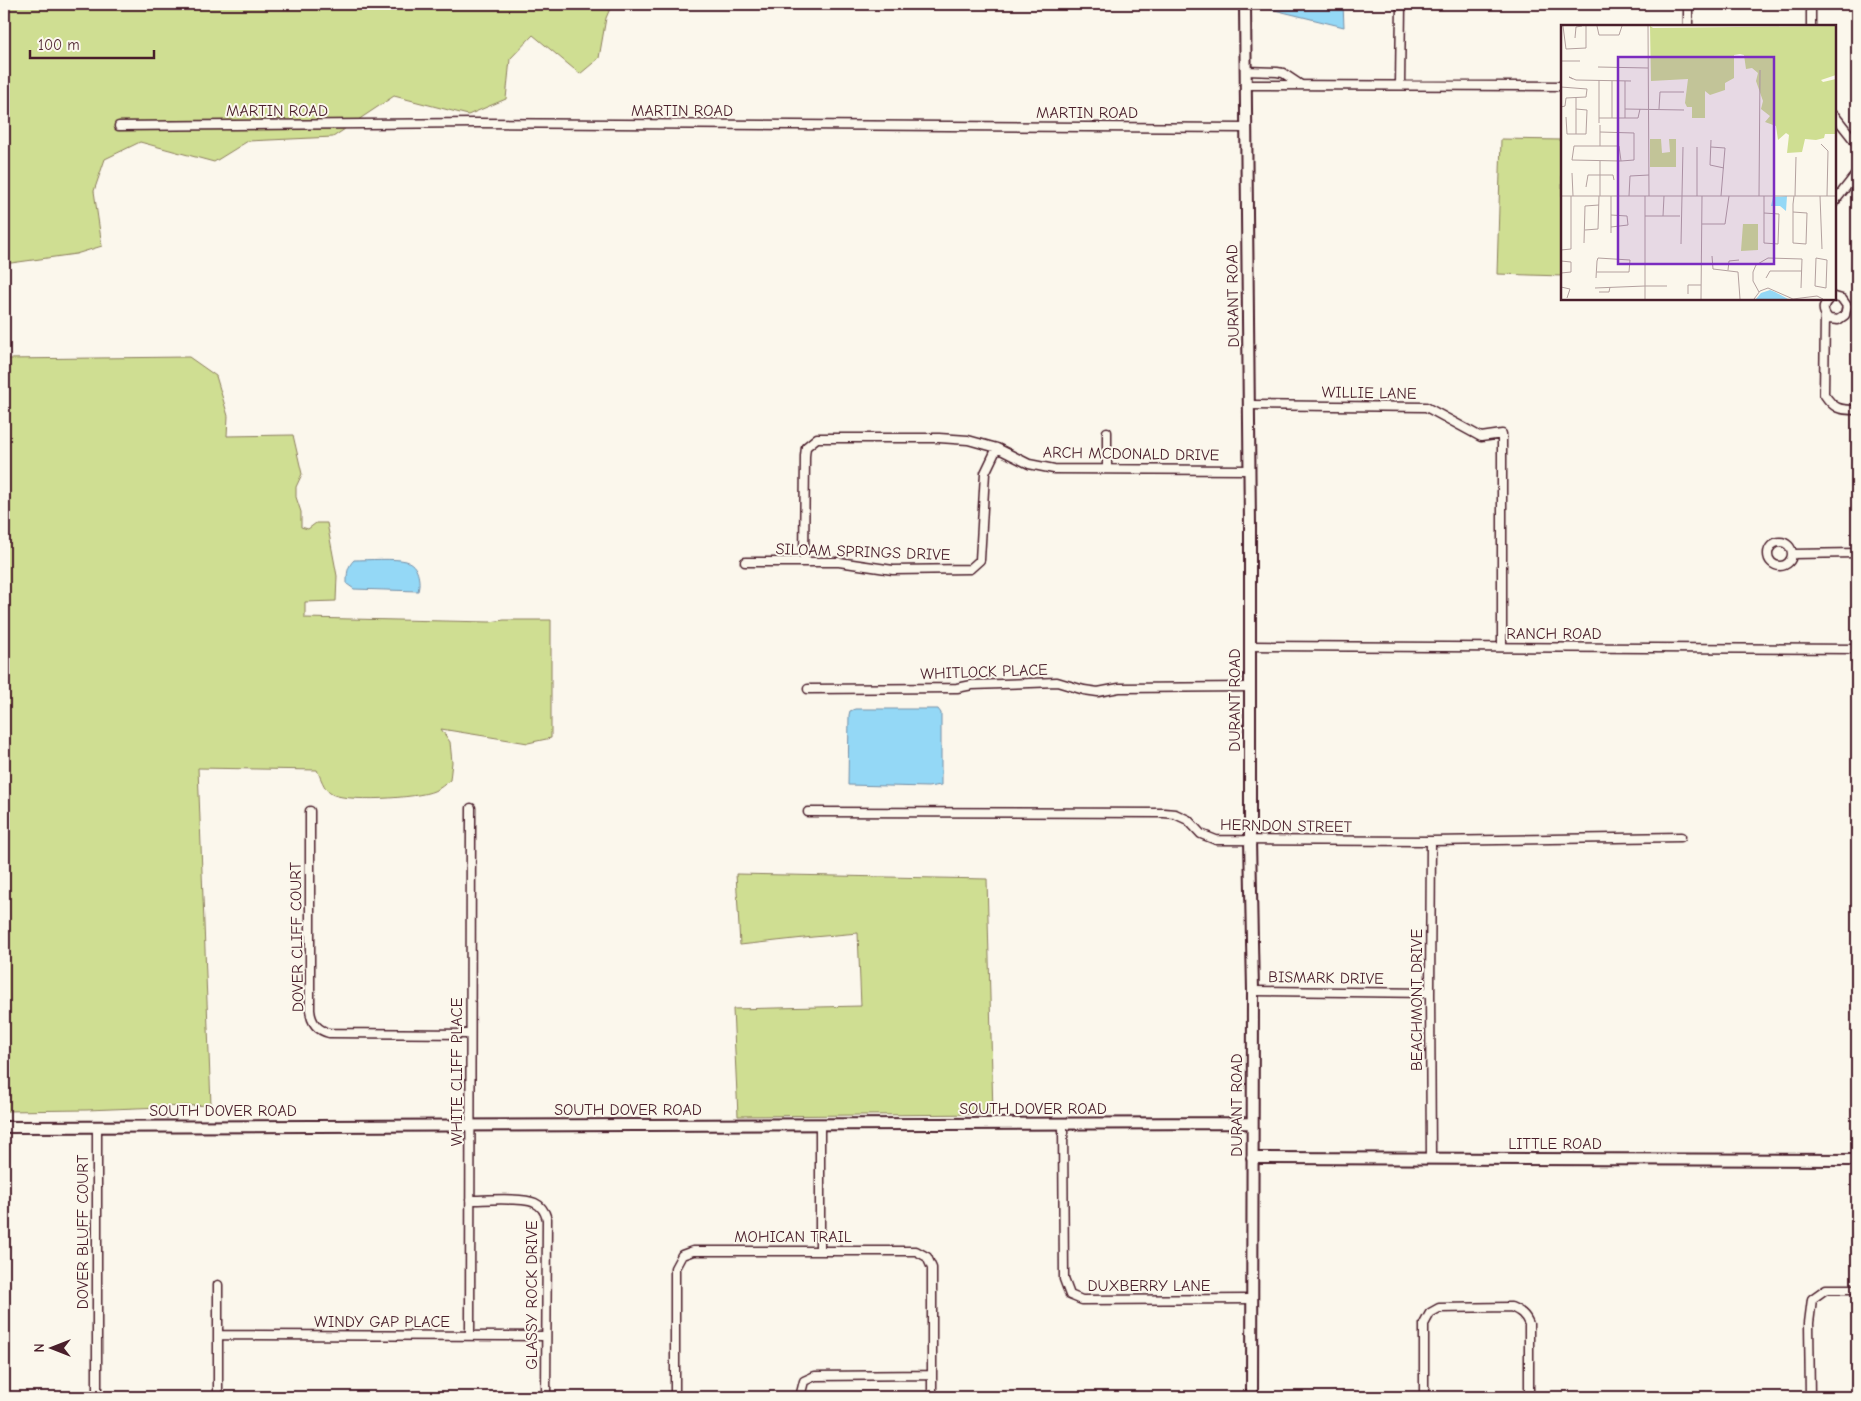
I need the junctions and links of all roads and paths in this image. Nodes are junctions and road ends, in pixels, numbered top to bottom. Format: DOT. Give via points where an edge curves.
graph roads {
  1 [pos="1245,4"];
  2 [pos="1401,4"];
  3 [pos="1688,4"];
  4 [pos="1811,4"];
  5 [pos="1688,25"];
  6 [pos="1811,25"];
  7 [pos="1245,71"];
  8 [pos="1245,85"];
  9 [pos="1301,85"];
  10 [pos="1400,85"];
  11 [pos="1561,86"];
  12 [pos="1836,117"];
  13 [pos="120,126"];
  14 [pos="1245,128"];
  15 [pos="1857,144"];
  16 [pos="1857,173"];
  17 [pos="1836,200"];
  18 [pos="1836,297"];
  19 [pos="1827,300"];
  20 [pos="1826,315"];
  21 [pos="1249,405"];
  22 [pos="1857,410"];
  23 [pos="1107,432"];
  24 [pos="997,448"];
  25 [pos="1107,469"];
  26 [pos="1249,470"];
  27 [pos="1857,553"];
  28 [pos="1792,554"];
  29 [pos="745,562"];
  30 [pos="804,562"];
  31 [pos="1251,646"];
  32 [pos="1502,647"];
  33 [pos="1857,649"];
  34 [pos="1250,687"];
  35 [pos="808,689"];
  36 [pos="471,808"];
  37 [pos="310,811"];
  38 [pos="808,812"];
  39 [pos="1681,837"];
  40 [pos="1250,840"];
  41 [pos="1431,841"];
  42 [pos="1252,991"];
  43 [pos="1430,993"];
  44 [pos="470,1034"];
  45 [pos="1252,1123"];
  46 [pos="1063,1124"];
  47 [pos="820,1125"];
  48 [pos="97,1126"];
  49 [pos="470,1126"];
  50 [pos="4,1127"];
  51 [pos="1252,1158"];
  52 [pos="1431,1158"];
  53 [pos="1857,1160"];
  54 [pos="470,1200"];
  55 [pos="820,1251"];
  56 [pos="218,1285"];
  57 [pos="1857,1289"];
  58 [pos="1252,1299"];
  59 [pos="218,1335"];
  60 [pos="470,1336"];
  61 [pos="546,1336"];
  62 [pos="932,1375"];
  63 [pos="97,1397"];
  64 [pos="218,1397"];
  65 [pos="546,1397"];
  66 [pos="675,1397"];
  67 [pos="800,1397"];
  68 [pos="932,1397"];
  69 [pos="1252,1397"];
  70 [pos="1424,1397"];
  71 [pos="1529,1397"];
  72 [pos="1810,1397"];
  1 -- 7 [label="street, DURANT ROAD"];
  2 -- 10 [label="street"];
  3 -- 5 [label="street"];
  4 -- 6 [label="street"];
  7 -- 8 [label="street, DURANT ROAD"];
  7 -- 9 [label="street" via="1283,73"];
  8 -- 9 [label="street"];
  8 -- 14 [label="street, DURANT ROAD"];
  9 -- 10 [label="street"];
  10 -- 11 [label="street"];
  12 -- 15 [label="street"];
  13 -- 14 [label="street, MARTIN ROAD" via="482,124"];
  14 -- 21 [label="street, DURANT ROAD"];
  16 -- 17 [label="street"];
  18 -- 20 [label="street" via="1845,302 1845,315 1838,320 1829,319"];
  19 -- 20 [label="street" via="1824,306"];
  20 -- 22 [label="street" via="1824,394 1830,404 1840,410"];
  21 -- 26 [label="street, DURANT ROAD"];
  21 -- 32 [label="street, WILLIE LANE" via="1426,407 1481,437 1502,434"];
  23 -- 25 [label="street"];
  24 -- 25 [label="street, ARCH MCDONALD DRIVE" via="1043,468"];
  24 -- 30 [label="street, SILOAM SPRINGS DRIVE" via="985,473 980,560 970,569 894,570 840,562"];
  24 -- 30 [label="street, ARCH MCDONALD DRIVE" via="968,440 939,438 824,438 812,441 804,456"];
  25 -- 26 [label="street, ARCH MCDONALD DRIVE"];
  26 -- 31 [label="street, DURANT ROAD"];
  27 -- 28 [label="street"];
  29 -- 30 [label="street, SILOAM SPRINGS DRIVE"];
  31 -- 32 [label="street, RANCH ROAD"];
  31 -- 34 [label="street, DURANT ROAD"];
  32 -- 33 [label="street, RANCH ROAD"];
  34 -- 35 [label="street, WHITLOCK PLACE" via="1119,688 1098,692 1057,682 956,688"];
  34 -- 40 [label="street, DURANT ROAD"];
  36 -- 44 [label="street, WHITE CLIFF PLACE"];
  37 -- 44 [label="street, DOVER CLIFF COURT" via="310,1010 315,1025 329,1033"];
  38 -- 40 [label="street, HERNDON STREET" via="1164,813 1188,820 1201,834 1216,840"];
  39 -- 41 [label="street, HERNDON STREET"];
  40 -- 41 [label="street, HERNDON STREET"];
  40 -- 42 [label="street, DURANT ROAD"];
  41 -- 43 [label="street, BEACHMONT DRIVE"];
  42 -- 43 [label="street, BISMARK DRIVE"];
  42 -- 45 [label="street, DURANT ROAD"];
  43 -- 52 [label="street, BEACHMONT DRIVE"];
  44 -- 49 [label="street, WHITE CLIFF PLACE"];
  45 -- 46 [label="street, SOUTH DOVER ROAD"];
  45 -- 51 [label="street, DURANT ROAD"];
  46 -- 47 [label="street, SOUTH DOVER ROAD"];
  46 -- 58 [label="street, DUXBERRY LANE" via="1064,1279 1070,1295 1082,1300"];
  47 -- 49 [label="street, SOUTH DOVER ROAD"];
  47 -- 55 [label="street"];
  48 -- 49 [label="street, SOUTH DOVER ROAD"];
  48 -- 50 [label="street, SOUTH DOVER ROAD"];
  48 -- 63 [label="street, DOVER BLUFF COURT"];
  49 -- 54 [label="street, WHITE CLIFF PLACE"];
  51 -- 52 [label="street, LITTLE ROAD"];
  51 -- 58 [label="street, DURANT ROAD"];
  52 -- 53 [label="street, LITTLE ROAD"];
  54 -- 60 [label="street, WHITE CLIFF PLACE"];
  54 -- 61 [label="street, GLASSY ROCK DRIVE" via="525,1201 536,1203 545,1212"];
  55 -- 62 [label="street, MOHICAN TRAIL" via="916,1251 927,1258 932,1268"];
  55 -- 66 [label="street, MOHICAN TRAIL" via="693,1251 682,1255 675,1268"];
  56 -- 59 [label="street"];
  57 -- 72 [label="street" via="1826,1289 1812,1299"];
  58 -- 69 [label="street, DURANT ROAD"];
  59 -- 60 [label="street, WINDY GAP PLACE"];
  59 -- 64 [label="street"];
  60 -- 61 [label="street, WINDY GAP PLACE"];
  61 -- 65 [label="street, GLASSY ROCK DRIVE"];
  62 -- 67 [label="street" via="815,1376 804,1381"];
  62 -- 68 [label="street, MOHICAN TRAIL"];
  70 -- 71 [label="street" via="1424,1324 1430,1313 1439,1308 1511,1308 1526,1316 1529,1324"];
}
